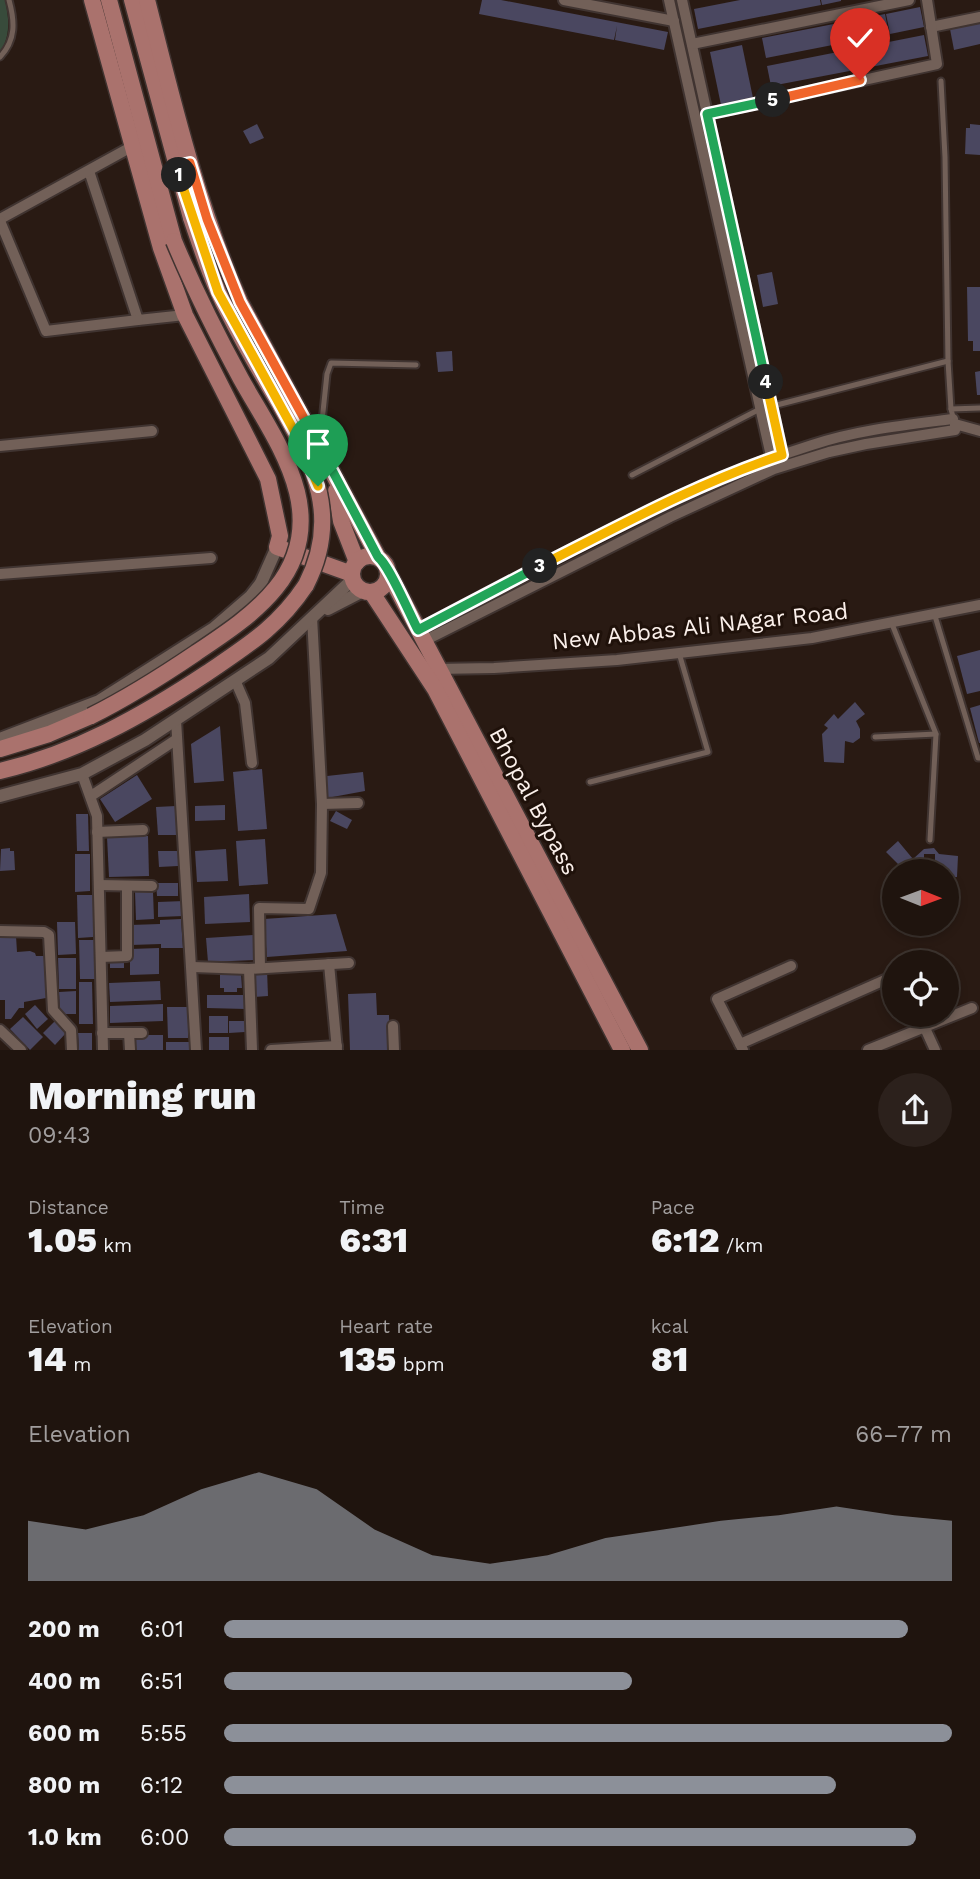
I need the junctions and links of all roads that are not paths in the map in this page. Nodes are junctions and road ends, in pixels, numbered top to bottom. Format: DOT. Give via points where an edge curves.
graph roads {
  1 [pos="9,0"];
  2 [pos="92,0"];
  3 [pos="109,0"];
  4 [pos="132,0"];
  5 [pos="147,0"];
  6 [pos="564,0"];
  7 [pos="669,0"];
  8 [pos="682,0"];
  9 [pos="909,0"];
  10 [pos="927,0"];
  11 [pos="886,2"];
  12 [pos="980,17"];
  13 [pos="674,21"];
  14 [pos="931,27"];
  15 [pos="692,44"];
  16 [pos="0,57"];
  17 [pos="941,81"];
  18 [pos="707,114"];
  19 [pos="138,148"];
  20 [pos="183,165"];
  21 [pos="89,171"];
  22 [pos="0,220"];
  23 [pos="185,315"];
  24 [pos="138,320"];
  25 [pos="948,361"];
  26 [pos="416,365"];
  27 [pos="772,407"];
  28 [pos="980,408"];
  29 [pos="760,410"];
  30 [pos="954,420"];
  31 [pos="152,431"];
  32 [pos="980,431"];
  33 [pos="0,446"];
  34 [pos="322,450"];
  35 [pos="778,462"];
  36 [pos="632,475"];
  37 [pos="334,478"];
  38 [pos="278,541"];
  39 [pos="378,557"];
  40 [pos="211,558"];
  41 [pos="0,574"];
  42 [pos="389,574"];
  43 [pos="358,578"];
  44 [pos="980,606"];
  45 [pos="935,615"];
  46 [pos="312,617"];
  47 [pos="892,624"];
  48 [pos="421,636"];
  49 [pos="679,653"];
  50 [pos="431,670"];
  51 [pos="235,680"];
  52 [pos="176,720"];
  53 [pos="936,734"];
  54 [pos="875,737"];
  55 [pos="0,739"];
  56 [pos="177,739"];
  57 [pos="0,749"];
  58 [pos="980,758"];
  59 [pos="252,763"];
  60 [pos="0,771"];
  61 [pos="82,774"];
  62 [pos="590,782"];
  63 [pos="0,796"];
  64 [pos="90,796"];
  65 [pos="358,803"];
  66 [pos="322,804"];
  67 [pos="143,830"];
  68 [pos="97,832"];
  69 [pos="930,840"];
  70 [pos="99,885"];
  71 [pos="127,886"];
  72 [pos="152,886"];
  73 [pos="0,931"];
  74 [pos="101,957"];
  75 [pos="349,963"];
  76 [pos="329,964"];
  77 [pos="791,966"];
  78 [pos="192,967"];
  79 [pos="254,968"];
  80 [pos="882,982"];
  81 [pos="972,1007"];
  82 [pos="959,1013"];
  83 [pos="393,1026"];
  84 [pos="925,1027"];
  85 [pos="0,1030"];
  86 [pos="103,1033"];
  87 [pos="129,1033"];
  88 [pos="142,1033"];
  89 [pos="741,1047"];
  90 [pos="337,1048"];
  91 [pos="21,1049"];
  92 [pos="72,1049"];
  93 [pos="103,1049"];
  94 [pos="130,1049"];
  95 [pos="196,1049"];
  96 [pos="252,1049"];
  97 [pos="271,1049"];
  98 [pos="394,1049"];
  99 [pos="622,1049"];
  100 [pos="640,1049"];
  101 [pos="868,1049"];
  102 [pos="935,1049"];
  1 -- 16 [label="lane" via="12,41"];
  2 -- 19 [label="main road"];
  3 -- 19 [label="main road"];
  4 -- 20 [label="main road"];
  5 -- 20 [label="main road"];
  6 -- 13 [label="street"];
  7 -- 13 [label="street"];
  8 -- 15 [label="street"];
  9 -- 11 [label="street"];
  10 -- 14 [label="street"];
  11 -- 15 [label="street"];
  12 -- 14 [label="street"];
  13 -- 29 [label="street"];
  14 -- 18 [label="street" via="937,64"];
  15 -- 18 [label="street"];
  17 -- 25 [label="lane"];
  18 -- 27 [label="street"];
  19 -- 21 [label="street"];
  19 -- 23 [label="main road" via="161,248"];
  19 -- 57 [label="main road, bridge" via="203,309 288,466 298,495 299,542 279,585 243,622 111,706 49,734"];
  20 -- 34 [label="main road" via="240,302"];
  20 -- 60 [label="main road, bridge" via="191,218 218,292 314,474 323,520 315,568 273,626 169,698 64,752"];
  21 -- 22 [label="street"];
  21 -- 24 [label="street"];
  22 -- 24 [label="street" via="46,331"];
  23 -- 24 [label="street"];
  23 -- 38 [label="main road" via="268,479"];
  25 -- 27 [label="lane"];
  25 -- 30 [label="lane"];
  26 -- 34 [label="lane" via="331,363"];
  27 -- 29 [label="lane"];
  27 -- 35 [label="street"];
  28 -- 30 [label="lane"];
  29 -- 35 [label="street"];
  29 -- 36 [label="lane"];
  30 -- 32 [label="street"];
  30 -- 35 [label="street" via="859,433 814,444"];
  31 -- 33 [label="street"];
  34 -- 37 [label="main road"];
  35 -- 48 [label="street" via="745,468 650,511 500,585"];
  37 -- 39 [label="main road, Bhopal Bypass"];
  37 -- 43 [label="main road, Bhopal Bypass"];
  38 -- 43 [label="main road"];
  38 -- 55 [label="street" via="256,590 214,628 99,701"];
  39 -- 42 [label="main road, Bhopal Bypass"];
  39 -- 43 [label="main road" via="366,556"];
  40 -- 41 [label="street"];
  42 -- 43 [label="main road" via="386,584"];
  42 -- 48 [label="main road, Bhopal Bypass"];
  43 -- 46 [label="street"];
  43 -- 50 [label="main road, Bhopal Bypass"];
  44 -- 45 [label="street, New Abbas Ali NAgar Road"];
  45 -- 47 [label="street, New Abbas Ali NAgar Road"];
  45 -- 58 [label="lane"];
  46 -- 51 [label="street" via="269,658"];
  46 -- 66 [label="street"];
  47 -- 49 [label="street, New Abbas Ali NAgar Road"];
  47 -- 53 [label="lane"];
  48 -- 50 [label="main road, Bhopal Bypass"];
  49 -- 50 [label="street, New Abbas Ali NAgar Road"];
  49 -- 62 [label="lane" via="708,752"];
  50 -- 99 [label="main road, Bhopal Bypass"];
  50 -- 100 [label="main road, Bhopal Bypass"];
  51 -- 52 [label="street"];
  51 -- 59 [label="street" via="245,703"];
  52 -- 56 [label="street"];
  52 -- 61 [label="street"];
  53 -- 54 [label="lane"];
  53 -- 69 [label="lane"];
  56 -- 64 [label="street"];
  56 -- 78 [label="street"];
  61 -- 63 [label="street"];
  61 -- 64 [label="street"];
  64 -- 68 [label="street"];
  65 -- 66 [label="street"];
  66 -- 79 [label="street" via="321,873 309,909 260,908"];
  67 -- 68 [label="street"];
  68 -- 70 [label="street"];
  70 -- 71 [label="street"];
  70 -- 74 [label="street"];
  71 -- 72 [label="street"];
  71 -- 74 [label="street" via="127,956"];
  73 -- 92 [label="street" via="49,935 53,1010 71,1030"];
  74 -- 86 [label="street"];
  75 -- 76 [label="street"];
  76 -- 79 [label="street"];
  76 -- 90 [label="street"];
  77 -- 89 [label="street" via="717,999"];
  78 -- 79 [label="street"];
  78 -- 95 [label="street"];
  79 -- 96 [label="street"];
  80 -- 89 [label="street"];
  81 -- 82 [label="street"];
  83 -- 98 [label="street"];
  84 -- 101 [label="street"];
  84 -- 102 [label="street"];
  85 -- 91 [label="street"];
  86 -- 87 [label="street"];
  86 -- 93 [label="street"];
  87 -- 88 [label="street"];
  87 -- 94 [label="street"];
  90 -- 97 [label="street"];
}
